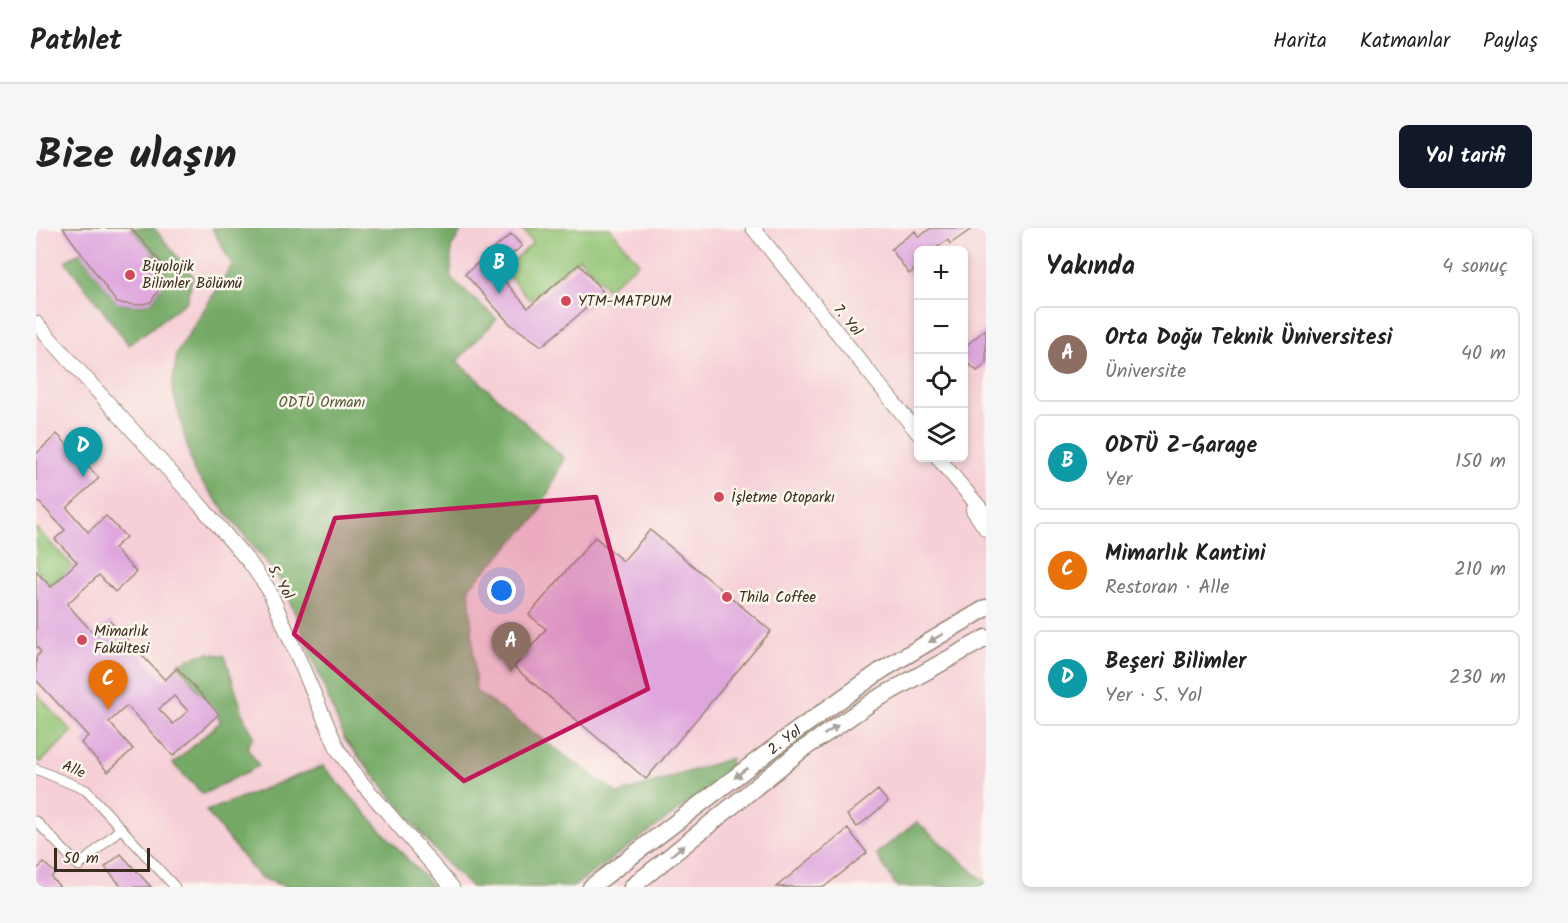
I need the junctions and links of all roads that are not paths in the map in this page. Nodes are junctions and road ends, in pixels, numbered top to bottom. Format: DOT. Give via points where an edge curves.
graph roads {
  1 [pos="753,228"];
  2 [pos="36,323"];
  3 [pos="914,428"];
  4 [pos="942,462"];
  5 [pos="986,515"];
  6 [pos="986,529"];
  7 [pos="986,608"];
  8 [pos="986,638"];
  9 [pos="36,769"];
  10 [pos="36,820"];
  11 [pos="121,828"];
  12 [pos="175,887"];
  13 [pos="452,887"];
  14 [pos="591,887"];
  15 [pos="632,887"];
  1 -- 3 [label="street, 7. Yol"];
  2 -- 13 [label="street, 5. Yol" via="250,563 269,591 338,750"];
  4 -- 5 [label="street"];
  4 -- 6 [label="street"];
  7 -- 14 [label="street, 2. Yol, one-way" via="882,670"];
  15 -- 8 [label="street, 2. Yol, one-way" via="806,747 874,700"];
  9 -- 11 [label="street, Alle" via="86,790"];
  10 -- 11 [label="street" via="80,867"];
  11 -- 12 [label="street, Alle"];
}
